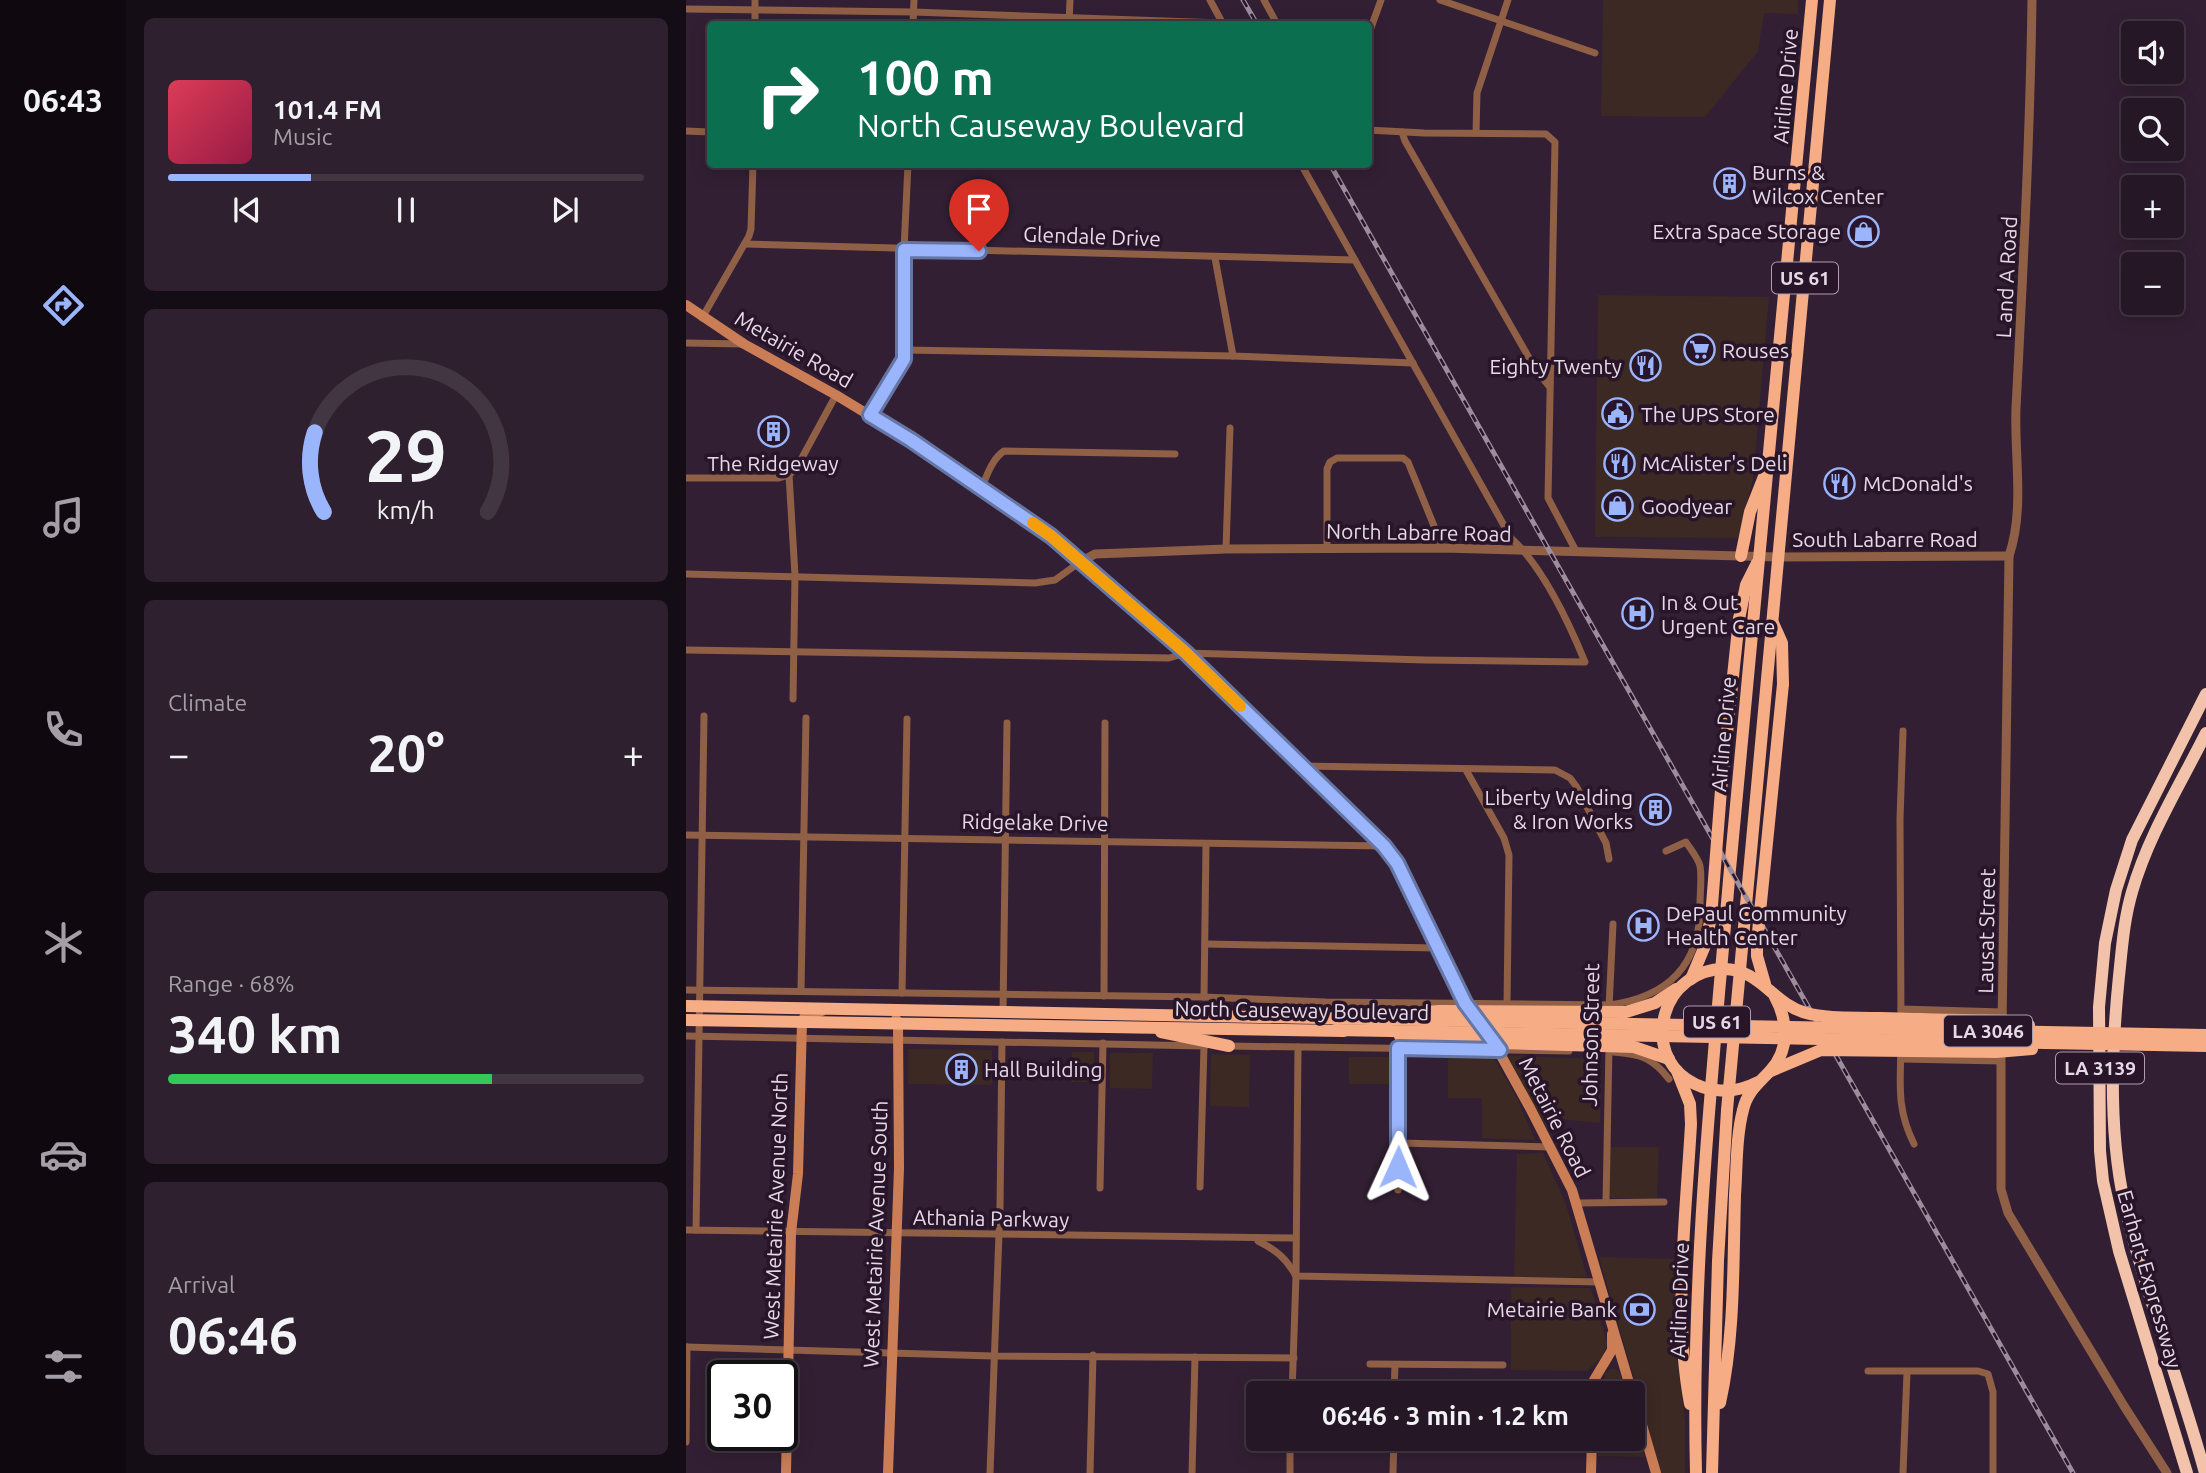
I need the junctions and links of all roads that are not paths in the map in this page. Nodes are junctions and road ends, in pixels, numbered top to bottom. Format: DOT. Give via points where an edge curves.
graph roads {
  1 [pos="755,0"];
  2 [pos="914,0"];
  3 [pos="1070,0"];
  4 [pos="1210,0"];
  5 [pos="1264,0"];
  6 [pos="1381,0"];
  7 [pos="1440,0"];
  8 [pos="1508,0"];
  9 [pos="1812,0"];
  10 [pos="1830,0"];
  11 [pos="2032,0"];
  12 [pos="686,9"];
  13 [pos="755,11"];
  14 [pos="914,12"];
  15 [pos="755,21"];
  16 [pos="913,21"];
  17 [pos="1070,21"];
  18 [pos="1221,21"];
  19 [pos="1275,21"];
  20 [pos="1501,21"];
  21 [pos="1372,25"];
  22 [pos="1595,53"];
  23 [pos="1806,60"];
  24 [pos="1825,61"];
  25 [pos="1372,130"];
  26 [pos="686,131"];
  27 [pos="707,132"];
  28 [pos="1402,132"];
  29 [pos="1476,133"];
  30 [pos="753,168"];
  31 [pos="908,168"];
  32 [pos="1303,168"];
  33 [pos="745,244"];
  34 [pos="904,250"];
  35 [pos="1215,258"];
  36 [pos="1354,260"];
  37 [pos="686,305"];
  38 [pos="702,317"];
  39 [pos="1783,318"];
  40 [pos="686,343"];
  41 [pos="744,344"];
  42 [pos="904,350"];
  43 [pos="1233,356"];
  44 [pos="1413,363"];
  45 [pos="1796,374"];
  46 [pos="1549,387"];
  47 [pos="836,395"];
  48 [pos="870,415"];
  49 [pos="1230,428"];
  50 [pos="1175,454"];
  51 [pos="1769,467"];
  52 [pos="789,475"];
  53 [pos="686,478"];
  54 [pos="982,487"];
  55 [pos="1327,548"];
  56 [pos="1443,548"];
  57 [pos="1226,549"];
  58 [pos="1525,551"];
  59 [pos="1576,551"];
  60 [pos="1741,556"];
  61 [pos="1761,556"];
  62 [pos="2009,556"];
  63 [pos="1778,557"];
  64 [pos="1080,562"];
  65 [pos="686,574"];
  66 [pos="795,575"];
  67 [pos="1772,623"];
  68 [pos="686,650"];
  69 [pos="794,652"];
  70 [pos="1186,653"];
  71 [pos="2206,694"];
  72 [pos="793,699"];
  73 [pos="704,716"];
  74 [pos="806,718"];
  75 [pos="907,719"];
  76 [pos="1007,723"];
  77 [pos="1105,723"];
  78 [pos="1903,731"];
  79 [pos="2206,733"];
  80 [pos="1301,766"];
  81 [pos="1466,770"];
  82 [pos="686,835"];
  83 [pos="704,835"];
  84 [pos="804,836"];
  85 [pos="904,837"];
  86 [pos="1004,839"];
  87 [pos="1105,841"];
  88 [pos="1206,844"];
  89 [pos="1384,846"];
  90 [pos="1666,850"];
  91 [pos="1609,859"];
  92 [pos="1613,924"];
  93 [pos="1205,944"];
  94 [pos="1438,948"];
  95 [pos="1686,982"];
  96 [pos="1765,984"];
  97 [pos="686,990"];
  98 [pos="700,991"];
  99 [pos="802,991"];
  100 [pos="902,993"];
  101 [pos="1003,995"];
  102 [pos="1104,996"];
  103 [pos="1205,997"];
  104 [pos="1775,997"];
  105 [pos="1465,1003"];
  106 [pos="1507,1003"];
  107 [pos="1609,1005"];
  108 [pos="686,1006"];
  109 [pos="700,1006"];
  110 [pos="837,1009"];
  111 [pos="1901,1009"];
  112 [pos="878,1010"];
  113 [pos="2003,1012"];
  114 [pos="1003,1018"];
  115 [pos="693,1020"];
  116 [pos="802,1021"];
  117 [pos="898,1023"];
  118 [pos="1318,1024"];
  119 [pos="1335,1024"];
  120 [pos="1147,1027"];
  121 [pos="2206,1035"];
  122 [pos="686,1036"];
  123 [pos="699,1037"];
  124 [pos="801,1038"];
  125 [pos="2088,1038"];
  126 [pos="898,1041"];
  127 [pos="1002,1042"];
  128 [pos="1102,1043"];
  129 [pos="1204,1046"];
  130 [pos="1229,1046"];
  131 [pos="2206,1046"];
  132 [pos="1298,1047"];
  133 [pos="1398,1048"];
  134 [pos="1500,1050"];
  135 [pos="1609,1052"];
  136 [pos="1669,1059"];
  137 [pos="1901,1059"];
  138 [pos="2001,1061"];
  139 [pos="1771,1071"];
  140 [pos="1673,1075"];
  141 [pos="1758,1082"];
  142 [pos="1399,1143"];
  143 [pos="1914,1144"];
  144 [pos="1550,1147"];
  145 [pos="1200,1187"];
  146 [pos="1100,1188"];
  147 [pos="1398,1190"];
  148 [pos="1606,1201"];
  149 [pos="1664,1202"];
  150 [pos="1576,1203"];
  151 [pos="686,1230"];
  152 [pos="696,1230"];
  153 [pos="791,1233"];
  154 [pos="896,1234"];
  155 [pos="997,1235"];
  156 [pos="1295,1238"];
  157 [pos="1254,1239"];
  158 [pos="1296,1276"];
  159 [pos="1600,1282"];
  160 [pos="1611,1320"];
  161 [pos="687,1347"];
  162 [pos="789,1349"];
  163 [pos="891,1353"];
  164 [pos="1093,1355"];
  165 [pos="993,1356"];
  166 [pos="1195,1357"];
  167 [pos="1294,1358"];
  168 [pos="1370,1364"];
  169 [pos="1395,1365"];
  170 [pos="1503,1365"];
  171 [pos="1604,1365"];
  172 [pos="1626,1371"];
  173 [pos="1868,1371"];
  174 [pos="1907,1371"];
  175 [pos="1293,1381"];
  176 [pos="1394,1381"];
  177 [pos="1594,1381"];
  178 [pos="1629,1381"];
  179 [pos="1713,1430"];
  180 [pos="1695,1431"];
  181 [pos="1645,1435"];
  182 [pos="686,1443"];
  183 [pos="1290,1451"];
  184 [pos="1394,1451"];
  185 [pos="1592,1451"];
  186 [pos="786,1473"];
  187 [pos="888,1473"];
  188 [pos="990,1473"];
  189 [pos="1090,1473"];
  190 [pos="1192,1473"];
  191 [pos="1290,1473"];
  192 [pos="1393,1473"];
  193 [pos="1591,1473"];
  194 [pos="1656,1473"];
  195 [pos="1696,1473"];
  196 [pos="1712,1473"];
  197 [pos="1903,1473"];
  198 [pos="1993,1473"];
  199 [pos="2167,1473"];
  200 [pos="2187,1473"];
  201 [pos="2205,1473"];
  1 -- 13 [label="street"];
  2 -- 14 [label="street"];
  3 -- 17 [label="street"];
  4 -- 18 [label="street"];
  5 -- 19 [label="street"];
  6 -- 21 [label="street"];
  7 -- 20 [label="street"];
  8 -- 20 [label="street"];
  9 -- 23 [label="highway, Airline Drive / US 61"];
  10 -- 24 [label="highway, Airline Drive / US 61"];
  11 -- 62 [label="street, L and A Road" via="2017,488"];
  12 -- 13 [label="street"];
  13 -- 14 [label="street"];
  13 -- 15 [label="street"];
  14 -- 16 [label="street"];
  14 -- 17 [label="street"];
  20 -- 22 [label="street"];
  20 -- 29 [label="street" via="1477,93"];
  23 -- 24 [label="highway"];
  23 -- 39 [label="highway, Airline Drive / US 61"];
  24 -- 45 [label="highway, Airline Drive / US 61"];
  25 -- 28 [label="street"];
  26 -- 27 [label="street"];
  28 -- 29 [label="street"];
  28 -- 46 [label="street"];
  29 -- 46 [label="street" via="1546,134 1553,139"];
  30 -- 33 [label="street" via="751,229"];
  31 -- 34 [label="street"];
  32 -- 36 [label="street"];
  33 -- 34 [label="street, Glendale Drive"];
  33 -- 38 [label="street"];
  34 -- 35 [label="street, Glendale Drive"];
  34 -- 42 [label="street"];
  35 -- 36 [label="street, Glendale Drive"];
  35 -- 43 [label="street"];
  36 -- 44 [label="street"];
  37 -- 38 [label="main road, Metairie Road"];
  38 -- 41 [label="main road, Metairie Road"];
  39 -- 45 [label="highway" via="1791,319 1795,328"];
  39 -- 51 [label="highway, Airline Drive / US 61"];
  40 -- 41 [label="street"];
  41 -- 47 [label="main road, Metairie Road"];
  42 -- 43 [label="street"];
  42 -- 48 [label="street" via="902,364"];
  43 -- 44 [label="street"];
  44 -- 58 [label="street" via="1511,538"];
  45 -- 63 [label="highway, Airline Drive / US 61"];
  46 -- 59 [label="street" via="1548,498"];
  47 -- 48 [label="main road, Metairie Road"];
  47 -- 52 [label="street"];
  48 -- 54 [label="main road, Metairie Road"];
  49 -- 57 [label="street"];
  50 -- 54 [label="street" via="1004,452"];
  51 -- 60 [label="highway" via="1750,512"];
  51 -- 61 [label="highway, Airline Drive / US 61"];
  52 -- 53 [label="street"];
  52 -- 66 [label="street"];
  54 -- 64 [label="main road, Metairie Road"];
  55 -- 56 [label="street, North Labarre Road"];
  55 -- 56 [label="street" via="1330,462 1337,458 1403,458"];
  55 -- 57 [label="street, North Labarre Road"];
  56 -- 58 [label="street, North Labarre Road"];
  57 -- 64 [label="street, North Labarre Road" via="1095,554"];
  58 -- 59 [label="street, North Labarre Road"];
  58 -- 70 [label="street" via="1586,662"];
  59 -- 60 [label="street, North Labarre Road"];
  60 -- 61 [label="street, North Labarre Road"];
  61 -- 63 [label="street, South Labarre Road"];
  61 -- 95 [label="highway, bridge" via="1746,585 1739,619 1711,918 1704,948"];
  61 -- 180 [label="highway, Airline Drive / US 61" via="1701,1202"];
  62 -- 63 [label="street, South Labarre Road"];
  62 -- 113 [label="street, Lausat Street"];
  63 -- 67 [label="highway, Airline Drive / US 61"];
  64 -- 66 [label="street" via="1055,580 1035,583"];
  64 -- 70 [label="main road, Metairie Road"];
  65 -- 66 [label="street"];
  66 -- 69 [label="street"];
  67 -- 96 [label="highway, bridge" via="1782,643 1783,684 1757,942"];
  67 -- 179 [label="highway, Airline Drive / US 61" via="1727,1110"];
  68 -- 69 [label="street"];
  69 -- 70 [label="street" via="1169,658"];
  69 -- 72 [label="street"];
  70 -- 80 [label="main road, Metairie Road"];
  71 -- 200 [label="highway, Earhart Expressway / LA 3139" via="2132,840 2105,943 2099,1007 2102,1181"];
  73 -- 83 [label="street"];
  74 -- 84 [label="street"];
  75 -- 85 [label="street"];
  76 -- 86 [label="street"];
  77 -- 87 [label="street"];
  78 -- 111 [label="street"];
  79 -- 201 [label="highway, Earhart Expressway / LA 3139" via="2157,828 2131,893 2115,1011 2114,1100 2118,1174 2128,1220"];
  80 -- 81 [label="street"];
  80 -- 89 [label="main road, Metairie Road"];
  81 -- 91 [label="street" via="1555,770 1570,778 1606,843"];
  81 -- 106 [label="street" via="1509,855"];
  82 -- 83 [label="street, Ridgelake Drive"];
  83 -- 84 [label="street, Ridgelake Drive"];
  83 -- 98 [label="street"];
  84 -- 85 [label="street, Ridgelake Drive"];
  84 -- 99 [label="street"];
  85 -- 86 [label="street, Ridgelake Drive"];
  85 -- 100 [label="street"];
  86 -- 87 [label="street, Ridgelake Drive"];
  86 -- 101 [label="street"];
  87 -- 88 [label="street, Ridgelake Drive"];
  87 -- 102 [label="street"];
  88 -- 89 [label="street, Ridgelake Drive"];
  88 -- 93 [label="street"];
  89 -- 94 [label="main road, Metairie Road" via="1397,863"];
  90 -- 107 [label="street, North Causeway Boulevard" via="1686,842 1700,866 1700,916 1691,954 1669,984 1644,998"];
  92 -- 107 [label="street, Johnson Street"];
  93 -- 94 [label="street"];
  93 -- 103 [label="street"];
  94 -- 105 [label="main road, Metairie Road"];
  95 -- 96 [label="highway, bridge" via="1707,971 1724,969"];
  95 -- 119 [label="highway, bridge" via="1655,1003 1626,1012 1440,1011"];
  95 -- 136 [label="highway, bridge" via="1668,1004 1662,1026"];
  96 -- 104 [label="highway, bridge"];
  97 -- 98 [label="street, North Causeway Boulevard"];
  98 -- 99 [label="street, North Causeway Boulevard"];
  98 -- 109 [label="street"];
  99 -- 100 [label="street, North Causeway Boulevard"];
  100 -- 101 [label="street, North Causeway Boulevard"];
  101 -- 102 [label="street, North Causeway Boulevard"];
  101 -- 114 [label="street"];
  102 -- 103 [label="street, North Causeway Boulevard"];
  103 -- 105 [label="street, North Causeway Boulevard"];
  104 -- 125 [label="highway, bridge" via="1802,1012 1826,1017 2002,1021"];
  104 -- 139 [label="highway, bridge" via="1785,1035"];
  105 -- 106 [label="street, North Causeway Boulevard"];
  105 -- 134 [label="main road, Metairie Road"];
  106 -- 107 [label="street, North Causeway Boulevard"];
  107 -- 135 [label="street, Johnson Street"];
  108 -- 109 [label="highway, North Causeway Boulevard"];
  109 -- 110 [label="highway, North Causeway Boulevard"];
  109 -- 115 [label="street"];
  110 -- 112 [label="highway, North Causeway Boulevard"];
  110 -- 116 [label="main road" via="815,1012"];
  111 -- 113 [label="street"];
  111 -- 137 [label="street"];
  112 -- 114 [label="highway, North Causeway Boulevard"];
  112 -- 117 [label="main road" via="889,1012"];
  113 -- 138 [label="street, Lausat Street"];
  114 -- 117 [label="highway, North Causeway Boulevard"];
  114 -- 118 [label="highway, North Causeway Boulevard"];
  114 -- 120 [label="highway, North Causeway Boulevard"];
  115 -- 116 [label="highway, North Causeway Boulevard"];
  115 -- 123 [label="street"];
  116 -- 117 [label="highway, North Causeway Boulevard"];
  116 -- 124 [label="main road, West Metairie Avenue North"];
  117 -- 126 [label="main road, West Metairie Avenue South"];
  118 -- 119 [label="highway, North Causeway Boulevard"];
  118 -- 120 [label="highway, North Causeway Boulevard"];
  119 -- 125 [label="highway, North Causeway Boulevard, bridge" via="1884,1038"];
  119 -- 125 [label="highway, North Causeway Boulevard / LA 3046, bridge" via="1885,1028"];
  119 -- 136 [label="highway, bridge" via="1462,1042 1634,1047"];
  120 -- 130 [label="highway"];
  121 -- 125 [label="highway, LA 3046, bridge"];
  122 -- 123 [label="street, North Causeway Boulevard"];
  123 -- 124 [label="street, North Causeway Boulevard"];
  123 -- 152 [label="street"];
  124 -- 126 [label="street, North Causeway Boulevard"];
  124 -- 153 [label="main road, West Metairie Avenue North" via="798,1174"];
  125 -- 131 [label="highway, LA 3046, bridge"];
  125 -- 139 [label="highway, bridge" via="1996,1052 1821,1050"];
  126 -- 127 [label="street, North Causeway Boulevard"];
  126 -- 154 [label="main road, West Metairie Avenue South"];
  127 -- 128 [label="street, North Causeway Boulevard"];
  127 -- 155 [label="street"];
  128 -- 129 [label="street, North Causeway Boulevard"];
  128 -- 146 [label="street"];
  129 -- 130 [label="street, North Causeway Boulevard"];
  129 -- 145 [label="street"];
  130 -- 132 [label="street, North Causeway Boulevard"];
  132 -- 133 [label="street, North Causeway Boulevard"];
  132 -- 156 [label="street"];
  133 -- 134 [label="street, North Causeway Boulevard"];
  133 -- 142 [label="street"];
  134 -- 135 [label="street, North Causeway Boulevard"];
  134 -- 144 [label="main road, Metairie Road"];
  135 -- 140 [label="street, North Causeway Boulevard" via="1643,1056"];
  135 -- 148 [label="street, Johnson Street"];
  136 -- 140 [label="highway, bridge"];
  137 -- 138 [label="street"];
  137 -- 143 [label="street" via="1901,1107"];
  138 -- 199 [label="street, Lausat Street" via="2001,1189 2008,1213"];
  139 -- 141 [label="highway, bridge"];
  140 -- 141 [label="highway, bridge" via="1716,1092 1738,1091"];
  140 -- 180 [label="highway" via="1690,1104 1682,1301 1685,1377"];
  141 -- 179 [label="highway" via="1749,1093 1741,1123 1730,1317 1723,1389"];
  142 -- 144 [label="street"];
  142 -- 147 [label="street"];
  144 -- 150 [label="main road, Metairie Road"];
  148 -- 149 [label="street"];
  148 -- 150 [label="street"];
  150 -- 159 [label="main road, Metairie Road"];
  151 -- 152 [label="street, Athania Parkway"];
  152 -- 153 [label="street, Athania Parkway"];
  153 -- 154 [label="street, Athania Parkway"];
  153 -- 162 [label="main road, West Metairie Avenue North"];
  154 -- 155 [label="street, Athania Parkway"];
  154 -- 163 [label="main road, West Metairie Avenue South"];
  155 -- 157 [label="street, Athania Parkway"];
  155 -- 165 [label="street"];
  156 -- 157 [label="street, Athania Parkway"];
  156 -- 158 [label="street"];
  157 -- 158 [label="street" via="1288,1261"];
  158 -- 159 [label="street"];
  158 -- 167 [label="street"];
  159 -- 160 [label="main road, Metairie Road"];
  160 -- 171 [label="main road" via="1612,1350"];
  160 -- 172 [label="main road, Metairie Road"];
  161 -- 162 [label="street"];
  161 -- 182 [label="street"];
  162 -- 163 [label="street"];
  162 -- 186 [label="main road, West Metairie Avenue North"];
  163 -- 165 [label="street"];
  163 -- 187 [label="main road, West Metairie Avenue South"];
  164 -- 165 [label="street"];
  164 -- 166 [label="street"];
  164 -- 189 [label="street"];
  165 -- 188 [label="street"];
  166 -- 167 [label="street"];
  166 -- 190 [label="street"];
  167 -- 175 [label="street"];
  168 -- 169 [label="street"];
  169 -- 170 [label="street"];
  169 -- 176 [label="street"];
  171 -- 172 [label="main road" via="1614,1364"];
  171 -- 177 [label="main road"];
  172 -- 178 [label="main road, Metairie Road"];
  173 -- 174 [label="street"];
  174 -- 197 [label="street"];
  174 -- 198 [label="street" via="1988,1374 1993,1392"];
  179 -- 196 [label="highway, Airline Drive / US 61"];
  180 -- 195 [label="highway, Airline Drive / US 61"];
  181 -- 194 [label="main road, Metairie Road"];
  183 -- 191 [label="street"];
  184 -- 192 [label="street"];
  185 -- 193 [label="main road"];
}
